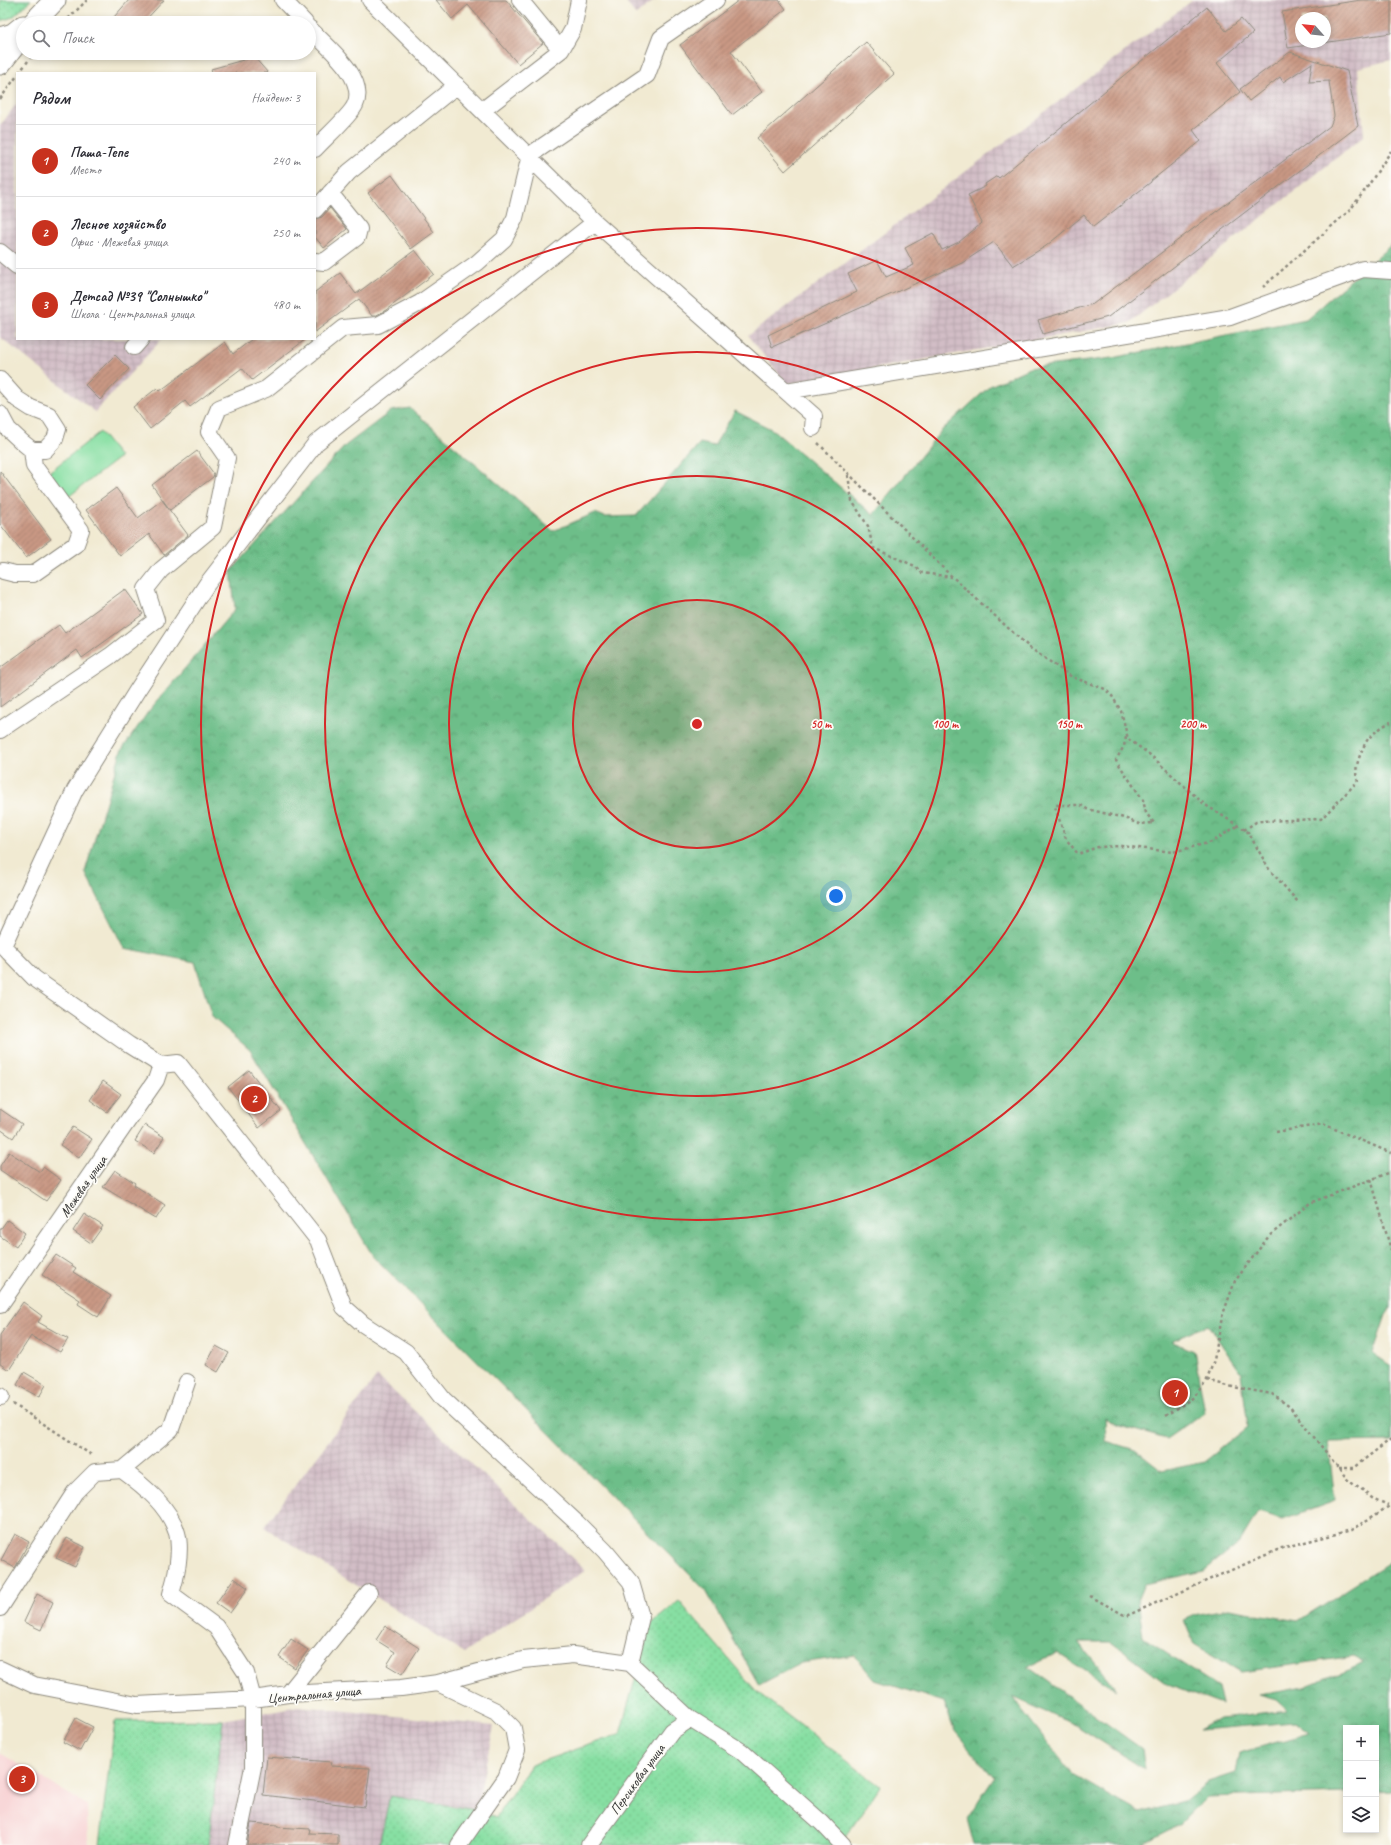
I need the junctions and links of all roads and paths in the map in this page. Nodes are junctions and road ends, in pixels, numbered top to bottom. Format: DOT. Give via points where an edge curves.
graph roads {
  1 [pos="87,0"];
  2 [pos="283,0"];
  3 [pos="370,0"];
  4 [pos="520,0"];
  5 [pos="579,0"];
  6 [pos="716,0"];
  7 [pos="71,16"];
  8 [pos="298,16"];
  9 [pos="16,32"];
  10 [pos="316,35"];
  11 [pos="0,38"];
  12 [pos="16,44"];
  13 [pos="561,50"];
  14 [pos="29,60"];
  15 [pos="2,62"];
  16 [pos="21,72"];
  17 [pos="16,77"];
  18 [pos="458,85"];
  19 [pos="0,99"];
  20 [pos="483,110"];
  21 [pos="316,148"];
  22 [pos="1391,150"];
  23 [pos="530,156"];
  24 [pos="330,193"];
  25 [pos="316,209"];
  26 [pos="595,222"];
  27 [pos="0,252"];
  28 [pos="316,261"];
  29 [pos="16,265"];
  30 [pos="1391,271"];
  31 [pos="1258,291"];
  32 [pos="0,380"];
  33 [pos="786,390"];
  34 [pos="0,414"];
  35 [pos="813,428"];
  36 [pos="32,450"];
  37 [pos="848,474"];
  38 [pos="1,570"];
  39 [pos="952,577"];
  40 [pos="1391,722"];
  41 [pos="0,730"];
  42 [pos="1127,734"];
  43 [pos="1237,826"];
  44 [pos="1244,830"];
  45 [pos="1298,902"];
  46 [pos="2,944"];
  47 [pos="161,1065"];
  48 [pos="1276,1132"];
  49 [pos="1391,1153"];
  50 [pos="1391,1172"];
  51 [pos="1371,1179"];
  52 [pos="1391,1250"];
  53 [pos="0,1305"];
  54 [pos="1207,1380"];
  55 [pos="187,1382"];
  56 [pos="1,1396"];
  57 [pos="1166,1416"];
  58 [pos="1391,1439"];
  59 [pos="96,1457"];
  60 [pos="1338,1468"];
  61 [pos="122,1470"];
  62 [pos="1390,1505"];
  63 [pos="368,1593"];
  64 [pos="1090,1596"];
  65 [pos="0,1608"];
  66 [pos="630,1663"];
  67 [pos="0,1670"];
  68 [pos="438,1683"];
  69 [pos="288,1694"];
  70 [pos="253,1699"];
  71 [pos="690,1719"];
  72 [pos="833,1841"];
  73 [pos="238,1845"];
  74 [pos="459,1845"];
  75 [pos="589,1845"];
  1 -- 7 [label="path"];
  2 -- 8 [label="street"];
  3 -- 18 [label="street"];
  4 -- 13 [label="street"];
  5 -- 13 [label="street" via="573,30"];
  6 -- 23 [label="street" via="661,38 647,75"];
  9 -- 11 [label="main road"];
  10 -- 21 [label="street" via="347,68 357,83 359,94 355,107"];
  12 -- 15 [label="main road"];
  13 -- 20 [label="street"];
  14 -- 16 [label="path"];
  17 -- 19 [label="path"];
  18 -- 20 [label="street"];
  18 -- 24 [label="street" via="349,172"];
  20 -- 23 [label="street"];
  22 -- 31 [label="path" via="1350,210"];
  23 -- 26 [label="street"];
  23 -- 41 [label="street" via="514,218 504,239 477,263 420,304 378,325 344,328 266,389 220,408 209,432 227,458 213,527 162,570 146,589 156,620 110,656"];
  24 -- 25 [label="street"];
  24 -- 28 [label="street" via="359,229 357,237 324,262"];
  26 -- 33 [label="street"];
  26 -- 46 [label="street" via="316,443 207,584 138,689 75,790"];
  27 -- 29 [label="street"];
  30 -- 33 [label="street" via="1364,269 1230,317"];
  32 -- 36 [label="street" via="17,399 49,415 58,429 55,439 46,450"];
  33 -- 35 [label="street" via="814,416"];
  34 -- 36 [label="street" via="8,429"];
  35 -- 37 [label="path" via="814,437"];
  36 -- 38 [label="street" via="34,466 81,530 76,544 33,574 15,574"];
  37 -- 39 [label="path"];
  37 -- 39 [label="path" via="852,501 868,526 873,548 915,566 922,573"];
  39 -- 42 [label="path" via="1046,661 1072,677 1105,689 1121,711"];
  40 -- 44 [label="path" via="1369,738 1358,762 1358,782 1321,819 1261,821"];
  42 -- 43 [label="path" via="1128,739 1149,754 1204,804"];
  42 -- 43 [label="path" via="1116,760 1143,800 1146,814 1154,823 1139,824 1081,805 1056,805 1064,834 1078,854 1098,847 1121,846 1174,852 1212,842"];
  43 -- 44 [label="path"];
  44 -- 45 [label="path" via="1248,832 1273,875"];
  46 -- 47 [label="street" via="34,978"];
  47 -- 53 [label="street, Межевая улица" via="156,1080"];
  47 -- 66 [label="street" via="178,1063 288,1199 318,1240 344,1307 363,1324 406,1352 443,1399 576,1522 631,1582 642,1617"];
  48 -- 49 [label="path" via="1322,1124"];
  50 -- 51 [label="path"];
  51 -- 52 [label="path"];
  51 -- 54 [label="path" via="1310,1203 1269,1236 1235,1281 1222,1317 1214,1360"];
  54 -- 57 [label="path" via="1194,1397"];
  54 -- 60 [label="path" via="1272,1394 1290,1407"];
  55 -- 61 [label="street" via="171,1429"];
  56 -- 59 [label="path"];
  58 -- 60 [label="path" via="1353,1468"];
  60 -- 62 [label="path" via="1348,1480 1372,1498"];
  61 -- 65 [label="street" via="95,1472 75,1492"];
  61 -- 70 [label="street" via="161,1503 177,1534 178,1569 171,1594 216,1627 246,1673"];
  62 -- 64 [label="path" via="1351,1530 1282,1548 1126,1616"];
  63 -- 69 [label="street"];
  66 -- 68 [label="street, Центральная улица" via="572,1655 523,1660"];
  66 -- 71 [label="street"];
  67 -- 70 [label="street, Центральная улица" via="34,1685 137,1705"];
  68 -- 69 [label="street, Центральная улица" via="401,1688"];
  68 -- 74 [label="street" via="496,1711 513,1728 517,1750 506,1778"];
  69 -- 70 [label="street, Центральная улица"];
  70 -- 73 [label="street" via="253,1767"];
  71 -- 72 [label="street" via="742,1751"];
  71 -- 75 [label="street, Персиковая улица" via="672,1731"];
}
